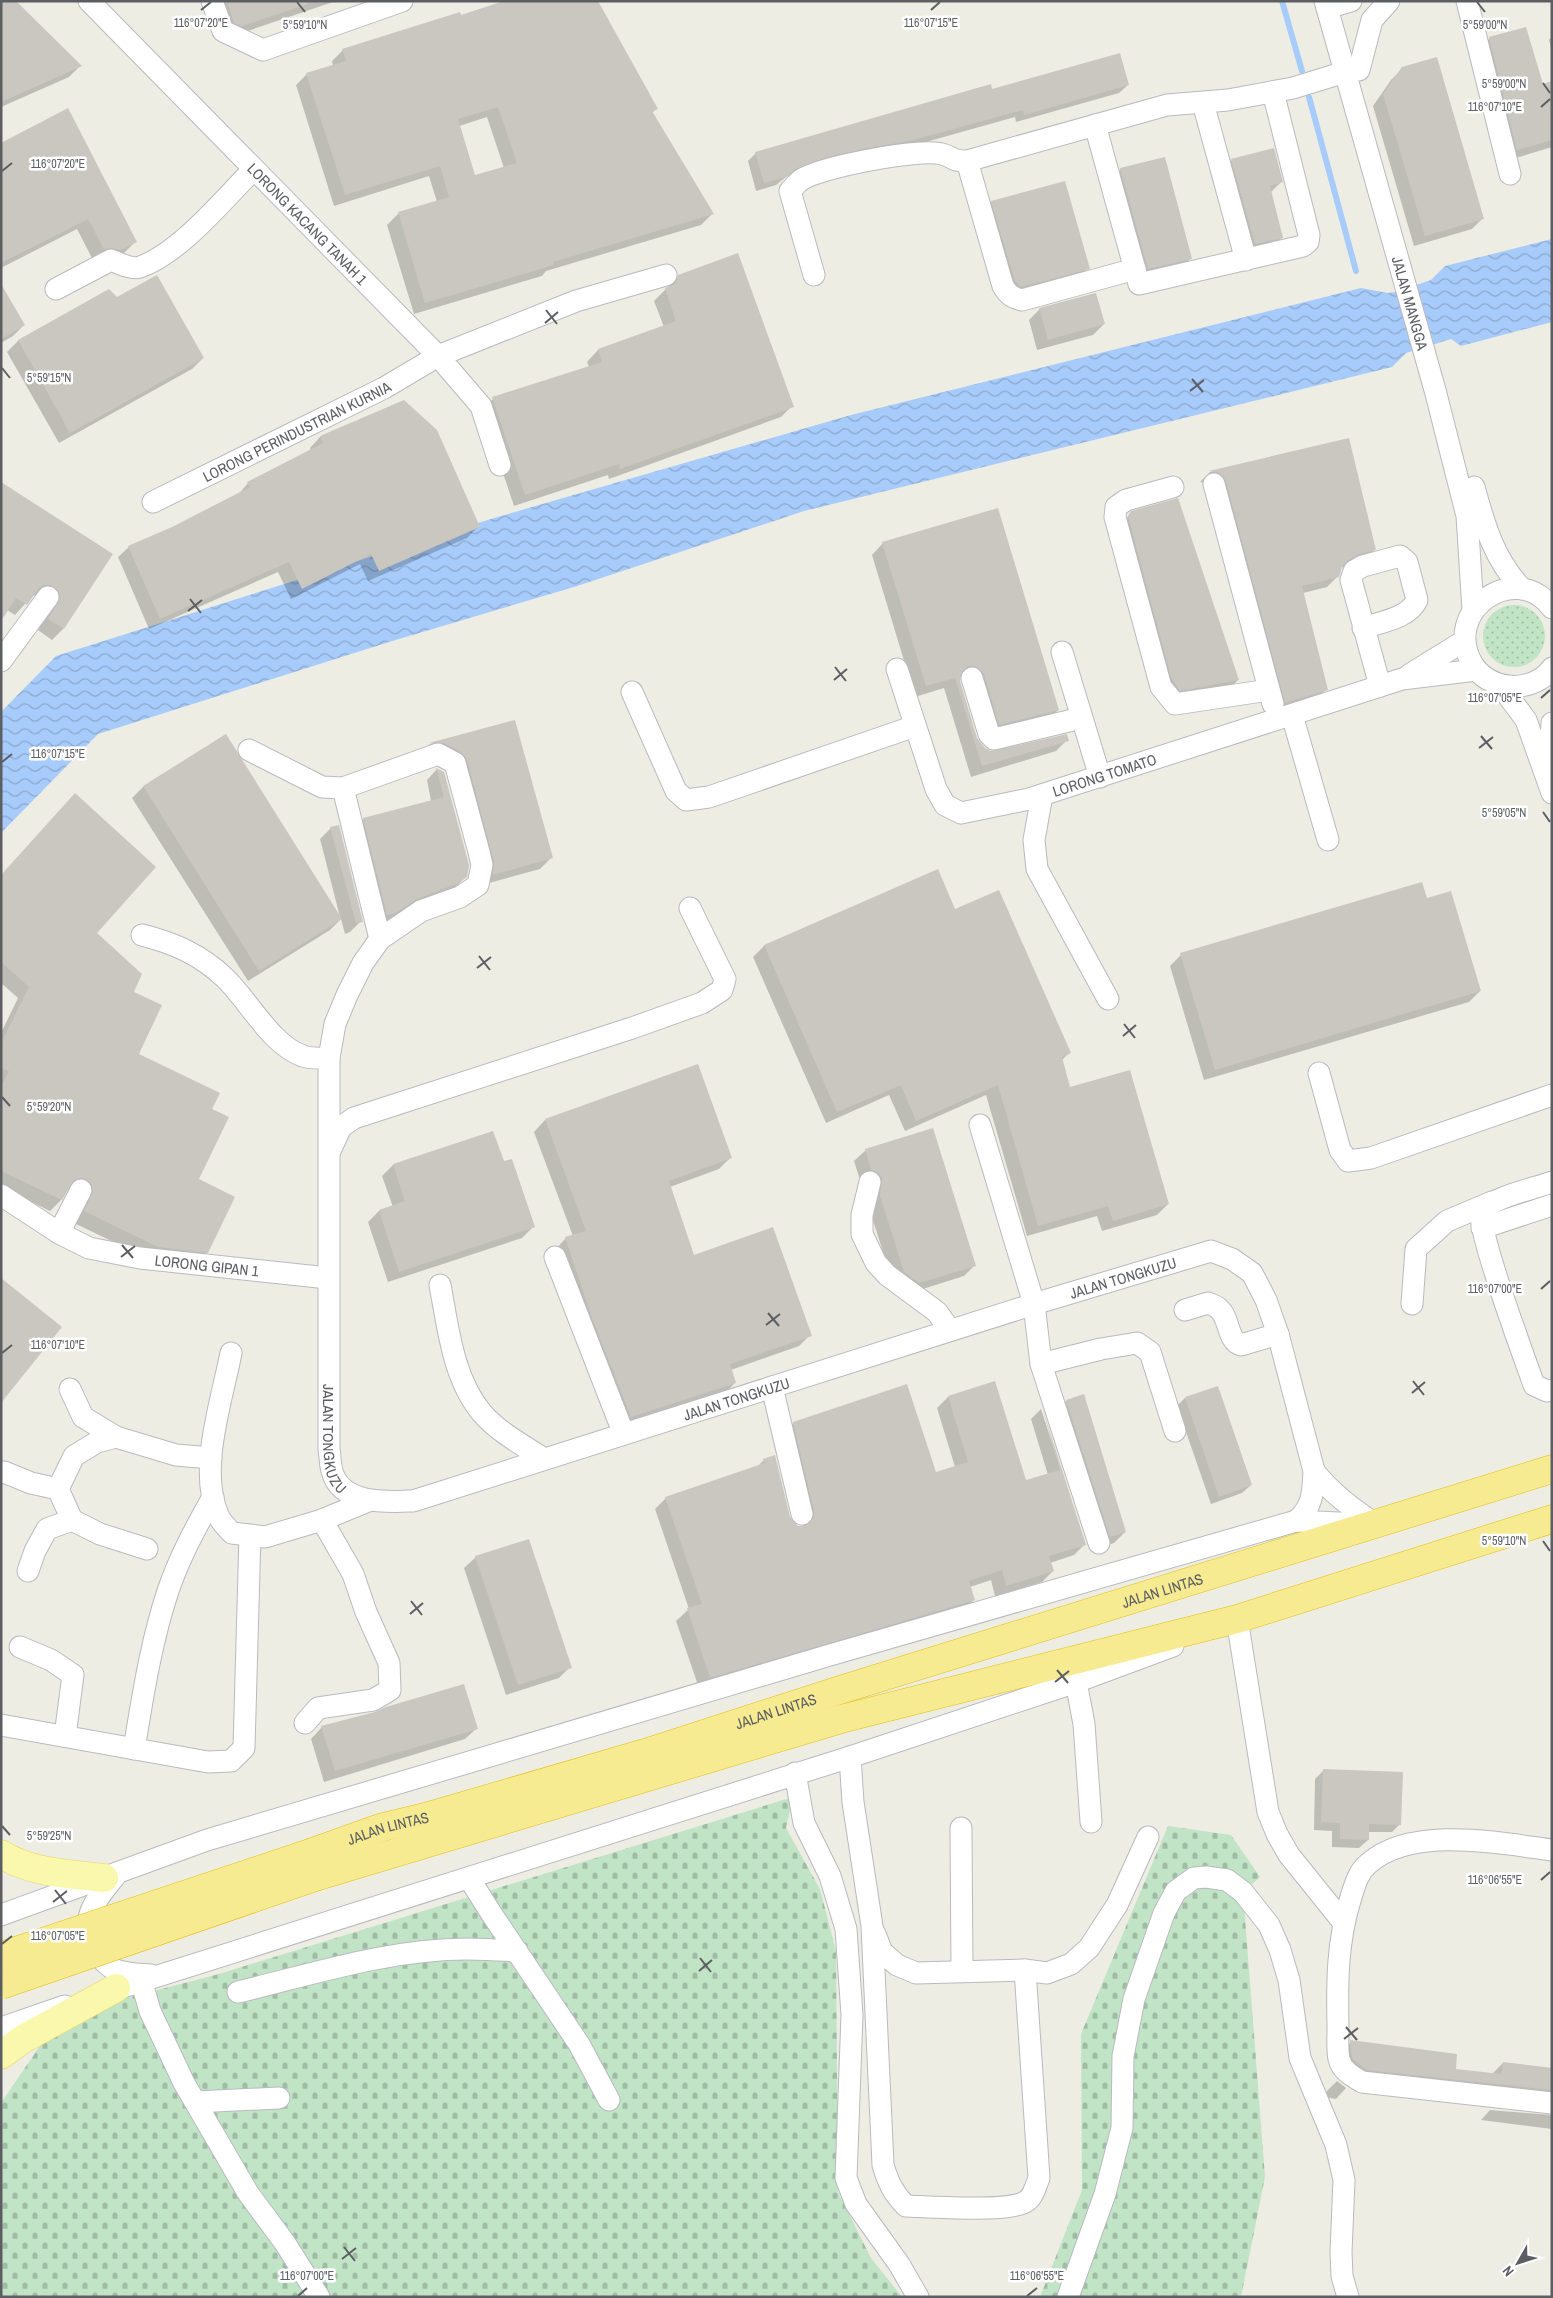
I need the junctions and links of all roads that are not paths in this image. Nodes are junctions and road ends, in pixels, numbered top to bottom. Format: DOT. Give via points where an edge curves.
graph roads {
  1 [pos="89,1"];
  2 [pos="212,1"];
  3 [pos="402,1"];
  4 [pos="1389,1"];
  5 [pos="1467,1"];
  6 [pos="1337,3"];
  7 [pos="1352,71"];
  8 [pos="1273,92"];
  9 [pos="1203,103"];
  10 [pos="1095,125"];
  11 [pos="967,161"];
  12 [pos="253,170"];
  13 [pos="1510,174"];
  14 [pos="1246,260"];
  15 [pos="1135,269"];
  16 [pos="666,275"];
  17 [pos="814,275"];
  18 [pos="56,289"];
  19 [pos="438,356"];
  20 [pos="1440,388"];
  21 [pos="500,465"];
  22 [pos="1214,484"];
  23 [pos="1173,487"];
  24 [pos="153,502"];
  25 [pos="1522,590"];
  26 [pos="48,596"];
  27 [pos="1551,605"];
  28 [pos="1473,610"];
  29 [pos="1363,628"];
  30 [pos="1464,641"];
  31 [pos="1062,652"];
  32 [pos="1,661"];
  33 [pos="1552,668"];
  34 [pos="897,669"];
  35 [pos="1476,670"];
  36 [pos="972,678"];
  37 [pos="1402,679"];
  38 [pos="1500,685"];
  39 [pos="1380,686"];
  40 [pos="1269,690"];
  41 [pos="632,692"];
  42 [pos="1284,717"];
  43 [pos="1081,718"];
  44 [pos="1552,723"];
  45 [pos="916,726"];
  46 [pos="249,750"];
  47 [pos="1552,776"];
  48 [pos="1100,777"];
  49 [pos="343,788"];
  50 [pos="1552,793"];
  51 [pos="1042,795"];
  52 [pos="1328,840"];
  53 [pos="690,908"];
  54 [pos="142,935"];
  55 [pos="380,939"];
  56 [pos="1108,999"];
  57 [pos="329,1058"];
  58 [pos="1319,1073"];
  59 [pos="1552,1095"];
  60 [pos="980,1125"];
  61 [pos="329,1153"];
  62 [pos="870,1182"];
  63 [pos="1552,1182"];
  64 [pos="81,1190"];
  65 [pos="1,1195"];
  66 [pos="1495,1201"];
  67 [pos="1552,1204"];
  68 [pos="1482,1228"];
  69 [pos="59,1233"];
  70 [pos="554,1257"];
  71 [pos="328,1278"];
  72 [pos="440,1286"];
  73 [pos="1034,1304"];
  74 [pos="1412,1304"];
  75 [pos="1185,1310"];
  76 [pos="950,1330"];
  77 [pos="1278,1334"];
  78 [pos="231,1353"];
  79 [pos="1041,1364"];
  80 [pos="772,1387"];
  81 [pos="70,1388"];
  82 [pos="1552,1390"];
  83 [pos="1175,1431"];
  84 [pos="623,1432"];
  85 [pos="116,1437"];
  86 [pos="210,1458"];
  87 [pos="544,1459"];
  88 [pos="1552,1469"];
  89 [pos="1314,1471"];
  90 [pos="1,1473"];
  91 [pos="58,1488"];
  92 [pos="213,1497"];
  93 [pos="368,1501"];
  94 [pos="802,1514"];
  95 [pos="1552,1519"];
  96 [pos="72,1520"];
  97 [pos="322,1520"];
  98 [pos="1296,1521"];
  99 [pos="1375,1524"];
  100 [pos="250,1535"];
  101 [pos="1099,1543"];
  102 [pos="147,1549"];
  103 [pos="28,1571"];
  104 [pos="1238,1618"];
  105 [pos="20,1647"];
  106 [pos="1076,1682"];
  107 [pos="305,1723"];
  108 [pos="1,1724"];
  109 [pos="65,1736"];
  110 [pos="134,1749"];
  111 [pos="850,1757"];
  112 [pos="795,1773"];
  113 [pos="1090,1822"];
  114 [pos="961,1828"];
  115 [pos="1148,1837"];
  116 [pos="1552,1850"];
  117 [pos="1,1854"];
  118 [pos="315,1864"];
  119 [pos="111,1876"];
  120 [pos="471,1877"];
  121 [pos="1,1915"];
  122 [pos="1344,1922"];
  123 [pos="872,1926"];
  124 [pos="517,1951"];
  125 [pos="1,1956"];
  126 [pos="1025,1970"];
  127 [pos="962,1971"];
  128 [pos="138,1982"];
  129 [pos="1,1985"];
  130 [pos="238,1992"];
  131 [pos="1,2028"];
  132 [pos="1,2055"];
  133 [pos="279,2098"];
  134 [pos="609,2100"];
  135 [pos="195,2102"];
  136 [pos="1552,2103"];
  137 [pos="319,2297"];
  138 [pos="918,2297"];
  139 [pos="1068,2297"];
  140 [pos="1348,2297"];
  1 -- 12 [label="street, LORONG KACANG TANAH 1"];
  2 -- 3 [label="street" via="223,31 263,50"];
  4 -- 7 [label="street" via="1372,20"];
  5 -- 13 [label="street"];
  6 -- 7 [label="street, JALAN MANGGA"];
  7 -- 8 [label="street"];
  7 -- 20 [label="street, JALAN MANGGA"];
  8 -- 9 [label="street"];
  8 -- 14 [label="street" via="1309,235 1308,242"];
  9 -- 10 [label="street" via="1167,105"];
  9 -- 14 [label="street"];
  10 -- 11 [label="street"];
  10 -- 15 [label="street"];
  11 -- 15 [label="street" via="1007,293 1022,300"];
  11 -- 17 [label="street" via="954,161 942,154 917,154 862,160 802,179 790,191"];
  12 -- 18 [label="street" via="170,250 139,268 111,260"];
  12 -- 19 [label="street, LORONG KACANG TANAH 1"];
  14 -- 15 [label="street" via="1139,284"];
  16 -- 19 [label="street, LORONG PERINDUSTRIAN KURNIA" via="576,301"];
  19 -- 21 [label="street, LORONG KACANG TANAH 1" via="481,406"];
  19 -- 24 [label="street, LORONG PERINDUSTRIAN KURNIA" via="384,388"];
  20 -- 25 [label="street, JALAN MANGGA" via="1497,556"];
  20 -- 28 [label="street, JALAN MANGGA" via="1467,516"];
  22 -- 40 [label="street"];
  23 -- 40 [label="street" via="1126,500 1116,507 1115,517 1160,687 1175,704"];
  25 -- 27 [label="street, JALAN MANGGA" via="1536,594"];
  25 -- 28 [label="street, JALAN MANGGA" via="1495,592"];
  26 -- 32 [label="street"];
  28 -- 30 [label="street, JALAN MANGGA" via="1466,625"];
  29 -- 39 [label="street"];
  30 -- 35 [label="street"];
  30 -- 37 [label="street, LORONG TOMATO"];
  31 -- 43 [label="street"];
  33 -- 38 [label="street" via="1539,680 1527,685"];
  34 -- 45 [label="street, LORONG TOMATO"];
  35 -- 37 [label="street, LORONG TOMATO"];
  35 -- 38 [label="street"];
  36 -- 43 [label="street" via="989,734 994,739"];
  37 -- 39 [label="street, LORONG TOMATO"];
  38 -- 50 [label="street" via="1526,720"];
  39 -- 42 [label="street, LORONG TOMATO"];
  40 -- 42 [label="street"];
  41 -- 45 [label="street" via="676,791 686,800 709,797"];
  42 -- 48 [label="street, LORONG TOMATO"];
  42 -- 52 [label="street"];
  43 -- 48 [label="street"];
  44 -- 47 [label="street"];
  45 -- 51 [label="street, LORONG TOMATO" via="936,789 945,805 962,813"];
  46 -- 49 [label="street" via="322,787"];
  48 -- 51 [label="street, LORONG TOMATO"];
  49 -- 55 [label="street"];
  49 -- 55 [label="street" via="438,754 455,763 479,852 482,865 478,885 460,897 421,911"];
  51 -- 56 [label="street" via="1034,840 1037,868"];
  53 -- 61 [label="street" via="725,979 722,990 702,1003 632,1028 354,1118 341,1127"];
  54 -- 57 [label="street" via="198,955 234,987 286,1047 303,1056"];
  55 -- 57 [label="street, JALAN TONGKUZU" via="347,995 335,1024"];
  57 -- 61 [label="street, JALAN TONGKUZU"];
  58 -- 59 [label="street" via="1340,1150 1348,1161 1371,1158"];
  60 -- 73 [label="street"];
  61 -- 71 [label="street, JALAN TONGKUZU"];
  62 -- 76 [label="street" via="862,1215 862,1234 876,1263 937,1312"];
  63 -- 66 [label="street"];
  64 -- 69 [label="street"];
  65 -- 69 [label="street, LORONG GIPAN 1"];
  66 -- 68 [label="street" via="1482,1210"];
  66 -- 74 [label="street" via="1447,1221 1416,1249"];
  67 -- 68 [label="street"];
  68 -- 82 [label="street" via="1534,1385"];
  69 -- 71 [label="street, LORONG GIPAN 1" via="89,1248 120,1256"];
  70 -- 84 [label="street"];
  71 -- 93 [label="street, JALAN TONGKUZU" via="329,1448 332,1472 341,1487"];
  72 -- 87 [label="street" via="452,1352 468,1392 482,1413 506,1434"];
  73 -- 76 [label="street, JALAN TONGKUZU"];
  73 -- 77 [label="street, JALAN TONGKUZU" via="1211,1251 1232,1259 1252,1273"];
  73 -- 79 [label="street"];
  75 -- 77 [label="street" via="1208,1303 1219,1309 1234,1340 1241,1345"];
  76 -- 80 [label="street, JALAN TONGKUZU"];
  77 -- 89 [label="street, JALAN TONGKUZU"];
  78 -- 86 [label="street"];
  79 -- 83 [label="street" via="1137,1343 1150,1352"];
  79 -- 101 [label="street"];
  80 -- 84 [label="street, JALAN TONGKUZU"];
  80 -- 94 [label="street"];
  81 -- 85 [label="street" via="83,1417"];
  84 -- 87 [label="street, JALAN TONGKUZU"];
  85 -- 86 [label="street" via="176,1455"];
  85 -- 91 [label="street" via="97,1442 74,1456"];
  86 -- 92 [label="street"];
  87 -- 93 [label="street, JALAN TONGKUZU" via="413,1501"];
  88 -- 99 [label="highway, JALAN LINTAS"];
  89 -- 98 [label="street, JALAN TONGKUZU" via="1310,1505"];
  89 -- 99 [label="street, JALAN TONGKUZU" via="1340,1500"];
  90 -- 91 [label="street"];
  91 -- 96 [label="street"];
  92 -- 100 [label="street" via="218,1516 232,1533"];
  92 -- 110 [label="street" via="189,1540 168,1590 148,1663"];
  93 -- 97 [label="street"];
  95 -- 104 [label="highway, JALAN LINTAS"];
  96 -- 102 [label="street" via="100,1534"];
  96 -- 103 [label="street" via="47,1529"];
  97 -- 100 [label="street" via="265,1537"];
  97 -- 107 [label="street" via="353,1574 389,1662 390,1690 373,1700 318,1708"];
  98 -- 99 [label="street"];
  98 -- 119 [label="street" via="830,1655 208,1840"];
  99 -- 118 [label="highway, JALAN LINTAS" via="645,1753 383,1827"];
  100 -- 110 [label="street" via="244,1748 231,1761 208,1762"];
  104 -- 106 [label="street"];
  104 -- 118 [label="highway, JALAN LINTAS" via="841,1719"];
  104 -- 122 [label="street" via="1268,1812 1289,1855"];
  105 -- 109 [label="street" via="51,1660 73,1675"];
  106 -- 111 [label="street"];
  106 -- 113 [label="street" via="1084,1724"];
  108 -- 109 [label="street"];
  109 -- 110 [label="street"];
  111 -- 112 [label="street"];
  111 -- 123 [label="street" via="853,1802"];
  112 -- 120 [label="street"];
  112 -- 138 [label="street" via="804,1823 830,1876 846,1929 852,2015 846,2178 856,2204"];
  114 -- 127 [label="street"];
  115 -- 126 [label="street" via="1117,1905 1089,1948 1071,1964 1047,1973"];
  116 -- 122 [label="street" via="1482,1840 1426,1841 1401,1846 1367,1864 1357,1878"];
  117 -- 119 [label="main road" via="15,1863 54,1872"];
  118 -- 125 [label="highway, JALAN LINTAS, bridge"];
  118 -- 129 [label="highway, JALAN LINTAS, bridge"];
  119 -- 121 [label="street"];
  119 -- 128 [label="street" via="89,1914 92,1945 114,1970"];
  120 -- 124 [label="street"];
  120 -- 128 [label="street"];
  122 -- 136 [label="street" via="1337,1974 1339,2059 1347,2074 1362,2082"];
  123 -- 126 [label="street" via="883,2165 888,2183 906,2206 1005,2208 1024,2203 1033,2196 1039,2178"];
  123 -- 127 [label="street" via="882,1952 897,1965 916,1973"];
  124 -- 130 [label="street" via="466,1949 395,1957"];
  124 -- 134 [label="street" via="579,2044"];
  126 -- 127 [label="street"];
  128 -- 131 [label="street"];
  128 -- 132 [label="main road" via="23,2039"];
  128 -- 135 [label="street"];
  133 -- 135 [label="street"];
  135 -- 137 [label="street" via="248,2193"];
  139 -- 140 [label="street" via="1105,2194 1122,2128 1123,2056 1134,1999 1164,1913 1176,1891 1194,1878 1206,1877 1227,1880 1243,1892 1269,1925 1280,1950 1289,1980 1300,2058 1336,2145 1344,2180 1341,2252 1342,2276"];
}
